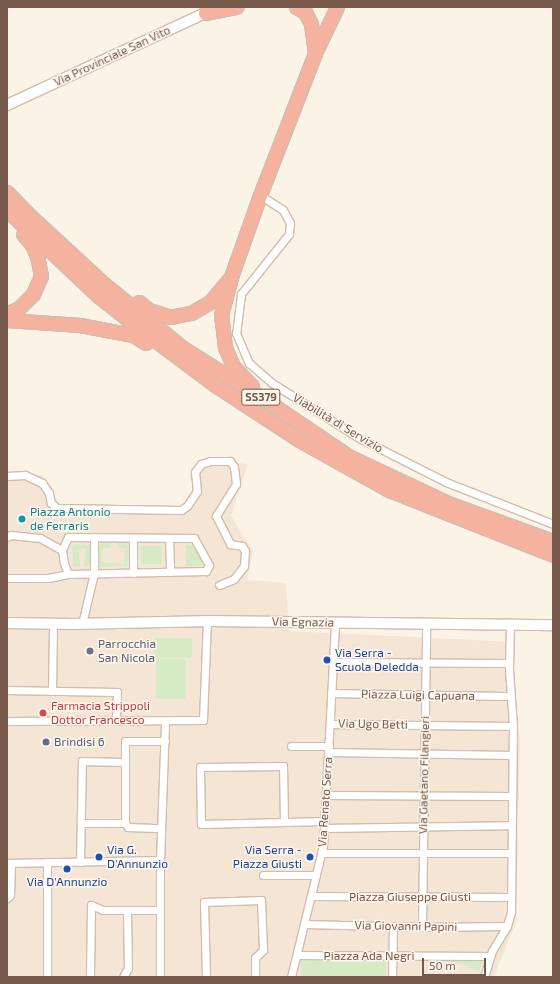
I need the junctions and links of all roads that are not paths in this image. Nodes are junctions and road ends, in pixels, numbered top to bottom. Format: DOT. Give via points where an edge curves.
graph roads {
  1 [pos="217,7"];
  2 [pos="236,7"];
  3 [pos="296,7"];
  4 [pos="338,7"];
  5 [pos="209,10"];
  6 [pos="314,53"];
  7 [pos="7,105"];
  8 [pos="7,192"];
  9 [pos="260,195"];
  10 [pos="7,210"];
  11 [pos="7,216"];
  12 [pos="66,249"];
  13 [pos="232,274"];
  14 [pos="7,314"];
  15 [pos="7,320"];
  16 [pos="214,385"];
  17 [pos="261,397"];
  18 [pos="7,476"];
  19 [pos="553,524"];
  20 [pos="8,535"];
  21 [pos="94,537"];
  22 [pos="133,538"];
  23 [pos="168,538"];
  24 [pos="553,541"];
  25 [pos="62,550"];
  26 [pos="553,555"];
  27 [pos="170,572"];
  28 [pos="133,573"];
  29 [pos="68,574"];
  30 [pos="94,574"];
  31 [pos="7,578"];
  32 [pos="219,586"];
  33 [pos="207,622"];
  34 [pos="7,623"];
  35 [pos="335,623"];
  36 [pos="82,624"];
  37 [pos="426,624"];
  38 [pos="52,625"];
  39 [pos="510,625"];
  40 [pos="553,625"];
  41 [pos="333,662"];
  42 [pos="426,662"];
  43 [pos="506,664"];
  44 [pos="7,690"];
  45 [pos="52,691"];
  46 [pos="331,694"];
  47 [pos="425,696"];
  48 [pos="505,696"];
  49 [pos="7,721"];
  50 [pos="116,721"];
  51 [pos="165,722"];
  52 [pos="330,724"];
  53 [pos="425,725"];
  54 [pos="513,726"];
  55 [pos="165,741"];
  56 [pos="291,746"];
  57 [pos="328,749"];
  58 [pos="424,754"];
  59 [pos="512,755"];
  60 [pos="124,762"];
  61 [pos="326,795"];
  62 [pos="424,796"];
  63 [pos="509,796"];
  64 [pos="284,822"];
  65 [pos="81,823"];
  66 [pos="125,824"];
  67 [pos="324,824"];
  68 [pos="507,825"];
  69 [pos="423,826"];
  70 [pos="161,828"];
  71 [pos="423,852"];
  72 [pos="321,853"];
  73 [pos="510,853"];
  74 [pos="160,860"];
  75 [pos="47,862"];
  76 [pos="80,862"];
  77 [pos="9,863"];
  78 [pos="263,875"];
  79 [pos="316,876"];
  80 [pos="311,896"];
  81 [pos="422,897"];
  82 [pos="509,897"];
  83 [pos="7,898"];
  84 [pos="127,910"];
  85 [pos="160,910"];
  86 [pos="305,924"];
  87 [pos="393,926"];
  88 [pos="507,926"];
  89 [pos="422,927"];
  90 [pos="296,955"];
  91 [pos="393,956"];
  92 [pos="490,956"];
  93 [pos="47,977"];
  94 [pos="90,977"];
  95 [pos="123,977"];
  96 [pos="160,977"];
  97 [pos="206,977"];
  98 [pos="255,977"];
  99 [pos="291,977"];
  100 [pos="392,977"];
  101 [pos="484,977"];
  1 -- 5 [label="street, Via Provinciale San Vito"];
  2 -- 5 [label="highway"];
  3 -- 6 [label="highway" via="305,12 311,24"];
  4 -- 6 [label="highway"];
  5 -- 7 [label="street, Via Provinciale San Vito"];
  6 -- 9 [label="highway"];
  8 -- 12 [label="highway, SS379"];
  9 -- 13 [label="highway"];
  9 -- 19 [label="street, Viabilità di Servizio" via="283,210 290,223 289,234 241,294 236,334 249,363 272,383 361,439 446,482"];
  10 -- 16 [label="highway, SS379" via="98,296"];
  11 -- 14 [label="highway" via="32,245 41,276 33,294"];
  12 -- 13 [label="highway" via="77,252 149,310 170,317 191,314 210,302"];
  12 -- 17 [label="highway, SS379" via="103,283 183,348"];
  13 -- 17 [label="highway" via="221,315 225,346 234,366"];
  15 -- 16 [label="highway" via="80,326 133,335"];
  16 -- 26 [label="highway, SS379" via="299,440 389,490"];
  17 -- 24 [label="highway, SS379" via="350,457 448,503"];
  18 -- 32 [label="street" via="25,475 42,483 49,493 51,503 57,508 181,510 187,506 197,491 195,472 201,464 210,461 230,461 234,467 236,484 216,516 230,544 242,546 245,551 244,566 234,579"];
  20 -- 25 [label="street" via="40,538"];
  21 -- 22 [label="street"];
  21 -- 25 [label="street" via="68,537"];
  21 -- 30 [label="street"];
  22 -- 23 [label="street"];
  22 -- 28 [label="street"];
  23 -- 27 [label="street"];
  23 -- 27 [label="street" via="194,538 209,565 206,571"];
  25 -- 29 [label="street"];
  27 -- 28 [label="street"];
  28 -- 30 [label="street"];
  29 -- 30 [label="street"];
  29 -- 31 [label="street" via="48,578"];
  30 -- 36 [label="street"];
  33 -- 35 [label="street, Via Egnazia"];
  33 -- 36 [label="street, Via Egnazia"];
  33 -- 51 [label="street" via="203,720"];
  34 -- 38 [label="street, Via Egnazia"];
  35 -- 37 [label="street, Via Egnazia"];
  35 -- 41 [label="street, Via Renato Serra"];
  36 -- 38 [label="street, Via Egnazia"];
  37 -- 39 [label="street, Via Egnazia"];
  37 -- 42 [label="street, Via Gaetano Filangieri"];
  38 -- 45 [label="street"];
  39 -- 40 [label="street, Via Egnazia"];
  39 -- 54 [label="street" via="509,669"];
  41 -- 42 [label="street"];
  41 -- 46 [label="street, Via Renato Serra"];
  42 -- 43 [label="street"];
  42 -- 47 [label="street, Via Gaetano Filangieri"];
  44 -- 45 [label="street"];
  45 -- 50 [label="street" via="118,692"];
  46 -- 47 [label="street, Piazza Luigi Capuana"];
  46 -- 52 [label="street, Via Renato Serra"];
  47 -- 48 [label="street, Piazza Luigi Capuana"];
  47 -- 53 [label="street, Via Gaetano Filangieri"];
  49 -- 50 [label="street"];
  50 -- 51 [label="street"];
  51 -- 55 [label="street"];
  52 -- 53 [label="street, Via Ugo Betti"];
  52 -- 57 [label="street, Via Renato Serra"];
  53 -- 54 [label="street, Via Ugo Betti"];
  53 -- 58 [label="street, Via Gaetano Filangieri"];
  54 -- 59 [label="street"];
  55 -- 60 [label="street" via="125,741"];
  55 -- 70 [label="street"];
  56 -- 57 [label="street"];
  57 -- 58 [label="street"];
  57 -- 61 [label="street, Via Renato Serra"];
  58 -- 59 [label="street"];
  58 -- 62 [label="street, Via Gaetano Filangieri"];
  59 -- 88 [label="street" via="511,912"];
  60 -- 65 [label="street" via="82,761"];
  60 -- 66 [label="street"];
  61 -- 62 [label="street"];
  61 -- 67 [label="street, Via Renato Serra"];
  62 -- 63 [label="street"];
  62 -- 69 [label="street, Via Gaetano Filangieri"];
  64 -- 64 [label="street" via="283,766 200,767 201,824"];
  64 -- 67 [label="street"];
  65 -- 66 [label="street"];
  65 -- 76 [label="street"];
  66 -- 70 [label="street" via="128,827"];
  67 -- 69 [label="street"];
  67 -- 72 [label="street, Via Renato Serra"];
  68 -- 69 [label="street"];
  69 -- 71 [label="street, Via Gaetano Filangieri"];
  70 -- 74 [label="street"];
  71 -- 72 [label="street"];
  71 -- 73 [label="street"];
  71 -- 81 [label="street, Via Gaetano Filangieri"];
  72 -- 79 [label="street, Via Renato Serra"];
  74 -- 76 [label="street"];
  74 -- 85 [label="street"];
  75 -- 76 [label="street"];
  75 -- 77 [label="street"];
  75 -- 93 [label="street"];
  77 -- 83 [label="street" via="10,895"];
  78 -- 79 [label="street"];
  79 -- 80 [label="street, Via Renato Serra"];
  80 -- 81 [label="street, Piazza Giuseppe Giusti"];
  80 -- 86 [label="street, Via Renato Serra"];
  81 -- 82 [label="street, Piazza Giuseppe Giusti"];
  81 -- 89 [label="street, Via Gaetano Filangieri"];
  84 -- 85 [label="street"];
  84 -- 94 [label="street" via="103,910 91,905"];
  84 -- 95 [label="street" via="128,968"];
  85 -- 96 [label="street"];
  86 -- 87 [label="street, Via Giovanni Papini"];
  86 -- 90 [label="street, Via Renato Serra"];
  87 -- 89 [label="street, Via Giovanni Papini"];
  87 -- 91 [label="street"];
  88 -- 89 [label="street, Via Giovanni Papini"];
  88 -- 92 [label="street"];
  90 -- 91 [label="street, Piazza Ada Negri"];
  90 -- 99 [label="street, Via Renato Serra"];
  91 -- 92 [label="street, Piazza Ada Negri"];
  91 -- 100 [label="street"];
  92 -- 101 [label="street"];
  97 -- 98 [label="street" via="204,902 261,900 263,950 255,958"];
}
